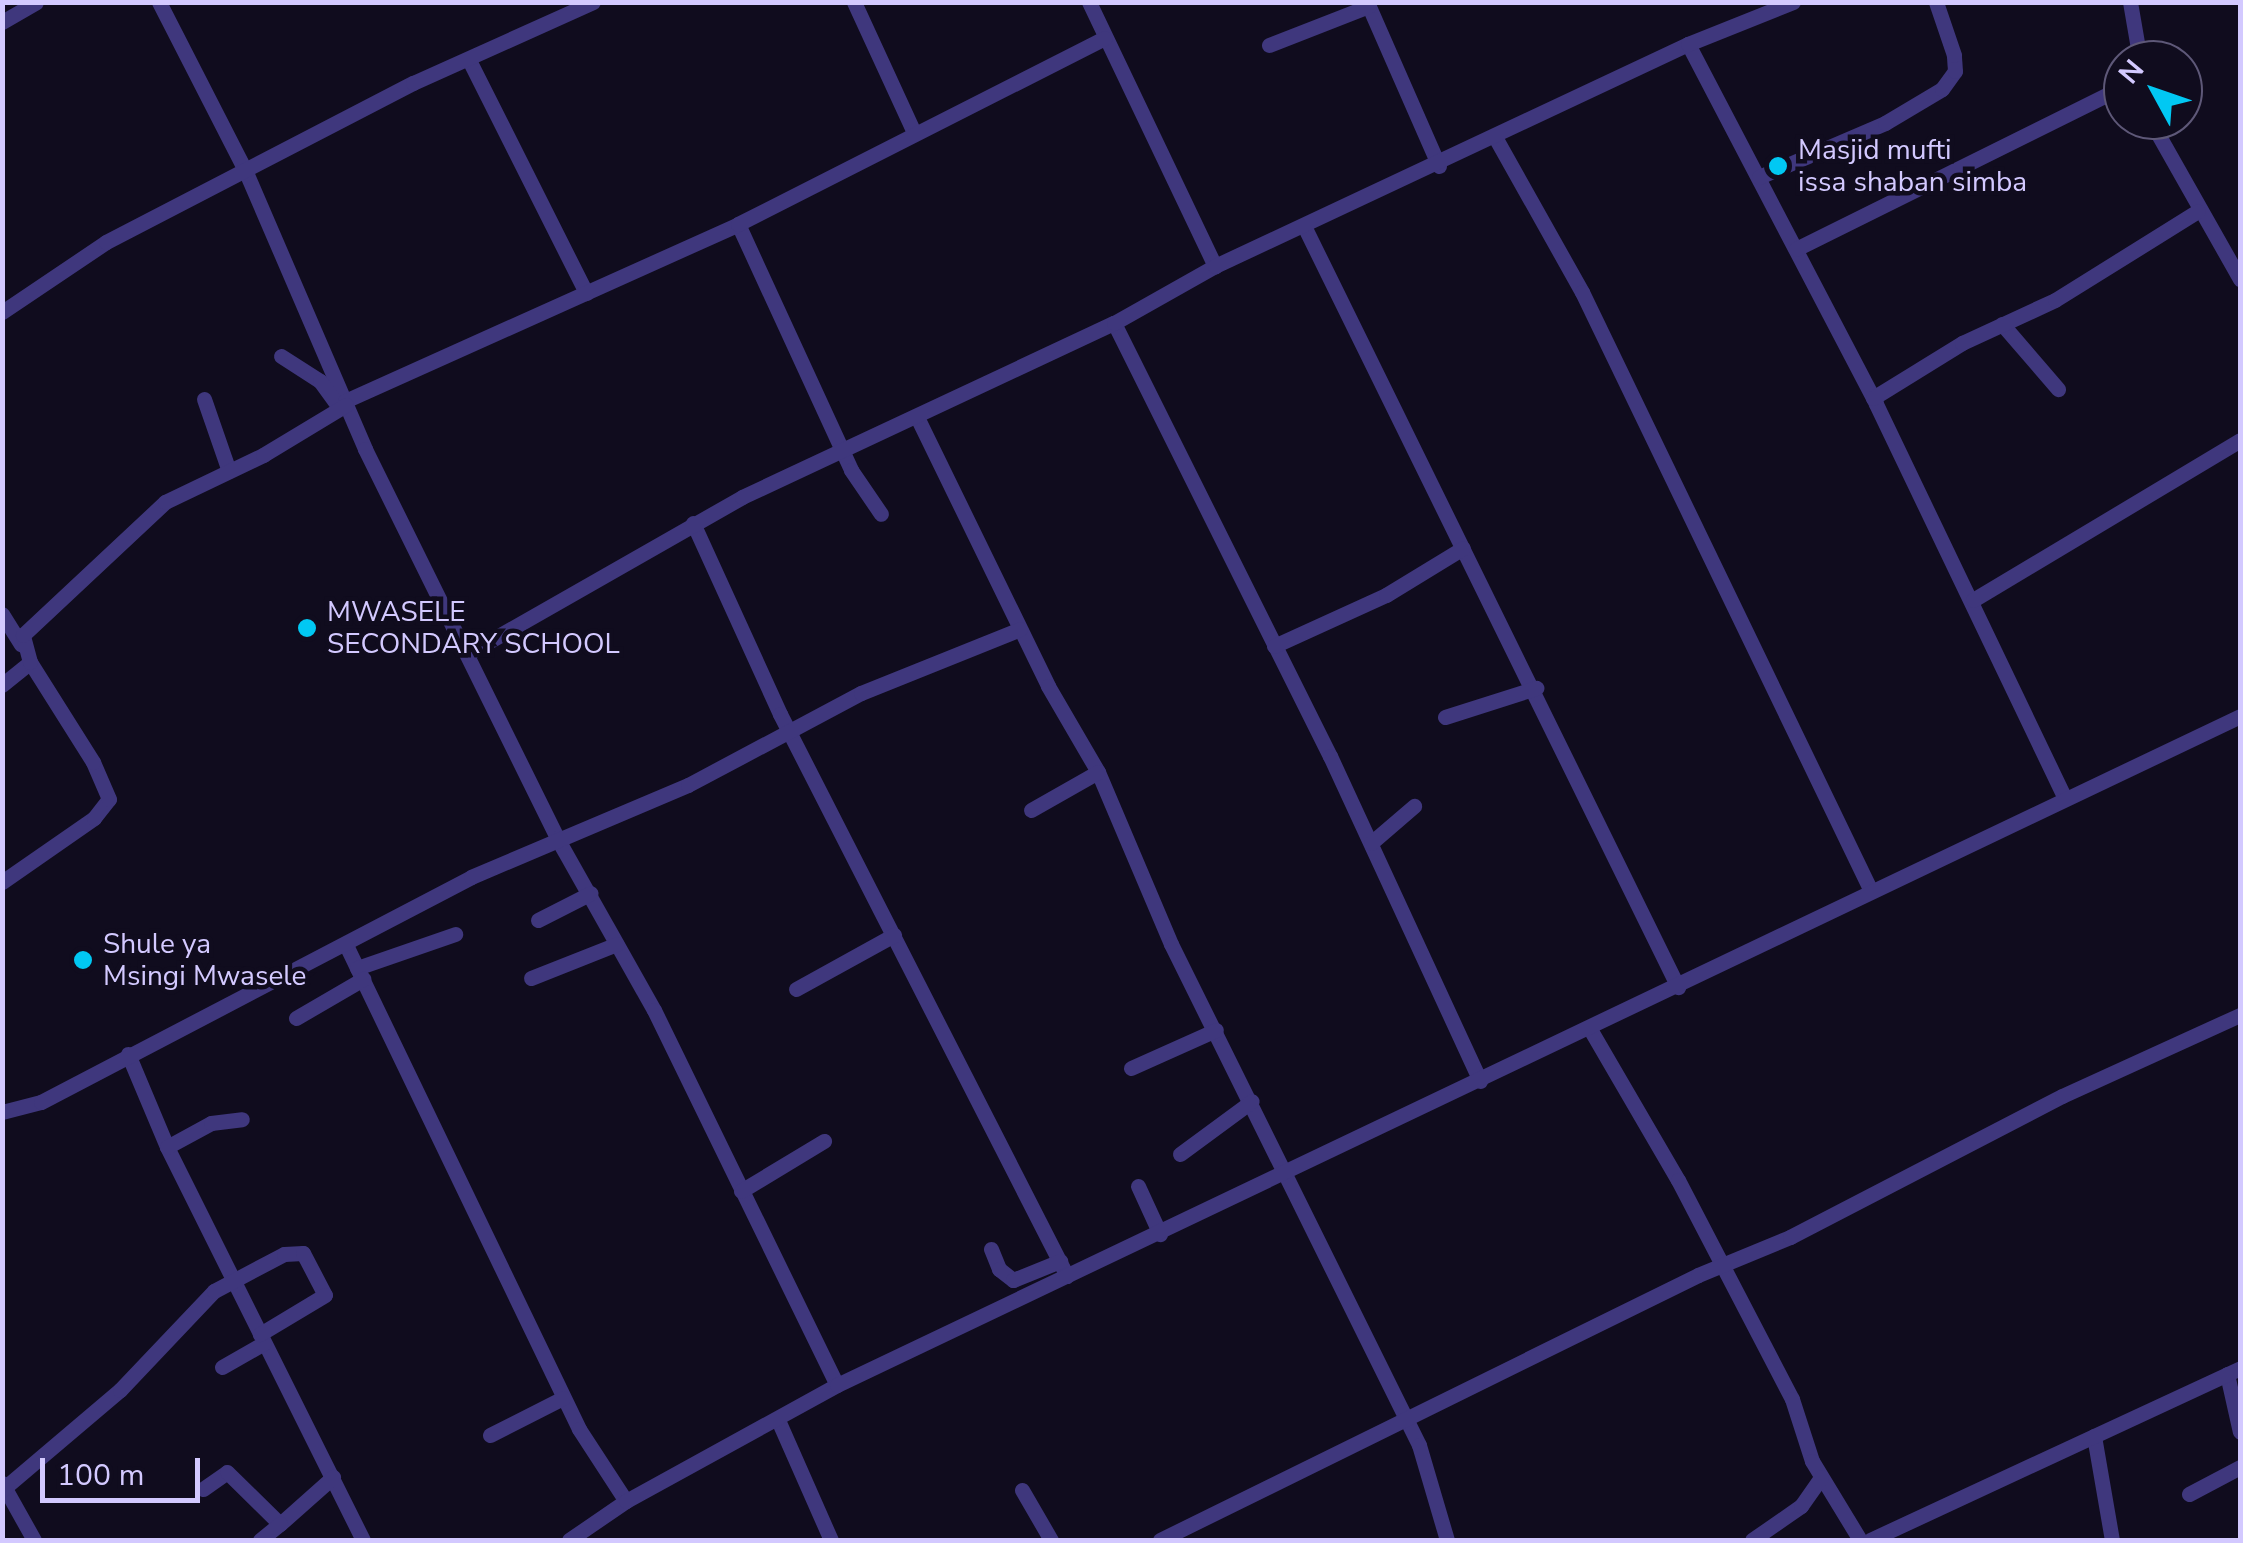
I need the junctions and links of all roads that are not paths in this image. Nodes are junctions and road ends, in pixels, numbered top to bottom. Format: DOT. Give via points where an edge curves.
graph roads {
  1 [pos="36,2"];
  2 [pos="159,2"];
  3 [pos="593,2"];
  4 [pos="854,2"];
  5 [pos="1089,2"];
  6 [pos="1793,2"];
  7 [pos="1936,2"];
  8 [pos="2130,2"];
  9 [pos="1368,4"];
  10 [pos="2,22"];
  11 [pos="1104,38"];
  12 [pos="2137,40"];
  13 [pos="1688,44"];
  14 [pos="1270,45"];
  15 [pos="469,60"];
  16 [pos="2103,96"];
  17 [pos="913,130"];
  18 [pos="1495,137"];
  19 [pos="2161,140"];
  20 [pos="1439,166"];
  21 [pos="245,170"];
  22 [pos="1759,177"];
  23 [pos="2198,211"];
  24 [pos="738,224"];
  25 [pos="1305,228"];
  26 [pos="1796,249"];
  27 [pos="1215,266"];
  28 [pos="2240,279"];
  29 [pos="586,293"];
  30 [pos="2,312"];
  31 [pos="1114,323"];
  32 [pos="2002,324"];
  33 [pos="281,356"];
  34 [pos="2058,389"];
  35 [pos="1873,398"];
  36 [pos="204,399"];
  37 [pos="344,405"];
  38 [pos="917,417"];
  39 [pos="2240,440"];
  40 [pos="843,449"];
  41 [pos="230,471"];
  42 [pos="881,514"];
  43 [pos="694,523"];
  44 [pos="1464,548"];
  45 [pos="1974,600"];
  46 [pos="2,614"];
  47 [pos="1020,629"];
  48 [pos="21,644"];
  49 [pos="1274,646"];
  50 [pos="467,654"];
  51 [pos="30,662"];
  52 [pos="2,685"];
  53 [pos="1536,688"];
  54 [pos="2240,716"];
  55 [pos="1446,717"];
  56 [pos="789,731"];
  57 [pos="1098,772"];
  58 [pos="2064,798"];
  59 [pos="1414,806"];
  60 [pos="1031,810"];
  61 [pos="557,838"];
  62 [pos="1372,844"];
  63 [pos="2,882"];
  64 [pos="1870,891"];
  65 [pos="591,893"];
  66 [pos="538,920"];
  67 [pos="455,934"];
  68 [pos="894,935"];
  69 [pos="617,944"];
  70 [pos="346,945"];
  71 [pos="360,974"];
  72 [pos="531,978"];
  73 [pos="1678,987"];
  74 [pos="796,989"];
  75 [pos="2240,1015"];
  76 [pos="296,1018"];
  77 [pos="1590,1029"];
  78 [pos="1216,1030"];
  79 [pos="128,1054"];
  80 [pos="1130,1068"];
  81 [pos="1480,1081"];
  82 [pos="1252,1101"];
  83 [pos="2,1112"];
  84 [pos="242,1119"];
  85 [pos="824,1141"];
  86 [pos="167,1147"];
  87 [pos="1180,1154"];
  88 [pos="1285,1174"];
  89 [pos="1138,1186"];
  90 [pos="741,1191"];
  91 [pos="1160,1234"];
  92 [pos="991,1249"];
  93 [pos="1722,1264"];
  94 [pos="1063,1268"];
  95 [pos="233,1279"];
  96 [pos="262,1338"];
  97 [pos="222,1366"];
  98 [pos="2234,1371"];
  99 [pos="837,1385"];
  100 [pos="563,1398"];
  101 [pos="778,1420"];
  102 [pos="1405,1420"];
  103 [pos="2240,1432"];
  104 [pos="490,1434"];
  105 [pos="2094,1436"];
  106 [pos="2240,1467"];
  107 [pos="1821,1477"];
  108 [pos="334,1478"];
  109 [pos="3,1487"];
  110 [pos="203,1489"];
  111 [pos="1022,1490"];
  112 [pos="2189,1494"];
  113 [pos="626,1501"];
  114 [pos="280,1524"];
  115 [pos="34,1540"];
  116 [pos="260,1540"];
  117 [pos="363,1540"];
  118 [pos="569,1540"];
  119 [pos="831,1540"];
  120 [pos="1050,1540"];
  121 [pos="1160,1540"];
  122 [pos="1447,1540"];
  123 [pos="1752,1540"];
  124 [pos="1860,1540"];
  125 [pos="1870,1540"];
  126 [pos="2112,1540"];
  1 -- 10 [label="street"];
  2 -- 21 [label="street"];
  3 -- 15 [label="street"];
  4 -- 17 [label="street"];
  5 -- 11 [label="street"];
  6 -- 13 [label="street"];
  7 -- 22 [label="street" via="1954,54 1955,72 1942,90 1885,123"];
  8 -- 12 [label="street"];
  9 -- 14 [label="street"];
  9 -- 20 [label="street"];
  11 -- 17 [label="street"];
  11 -- 27 [label="street"];
  13 -- 18 [label="street"];
  13 -- 22 [label="street"];
  15 -- 21 [label="street"];
  15 -- 29 [label="street"];
  16 -- 26 [label="street"];
  17 -- 24 [label="street"];
  18 -- 20 [label="street"];
  18 -- 64 [label="street" via="1565,256"];
  19 -- 23 [label="street"];
  20 -- 25 [label="street"];
  21 -- 30 [label="street" via="71,261"];
  21 -- 37 [label="street"];
  22 -- 26 [label="street"];
  23 -- 28 [label="street"];
  23 -- 32 [label="street"];
  24 -- 29 [label="street"];
  24 -- 40 [label="street"];
  25 -- 27 [label="street"];
  25 -- 44 [label="street"];
  26 -- 35 [label="street"];
  27 -- 31 [label="street"];
  29 -- 37 [label="street"];
  31 -- 38 [label="street"];
  31 -- 49 [label="street"];
  32 -- 34 [label="street"];
  32 -- 35 [label="street"];
  33 -- 37 [label="street"];
  35 -- 45 [label="street"];
  36 -- 41 [label="street"];
  37 -- 41 [label="street"];
  37 -- 50 [label="street"];
  38 -- 40 [label="street"];
  38 -- 47 [label="street"];
  39 -- 45 [label="street"];
  40 -- 42 [label="street"];
  40 -- 43 [label="street"];
  41 -- 48 [label="street" via="153,512"];
  43 -- 50 [label="street"];
  43 -- 56 [label="street"];
  44 -- 49 [label="street" via="1386,595"];
  44 -- 53 [label="street"];
  45 -- 58 [label="street"];
  46 -- 48 [label="street"];
  47 -- 56 [label="street" via="861,693"];
  47 -- 57 [label="street"];
  48 -- 51 [label="street"];
  49 -- 62 [label="street"];
  50 -- 61 [label="street"];
  51 -- 52 [label="street"];
  51 -- 63 [label="street" via="109,800 94,818"];
  53 -- 55 [label="street"];
  53 -- 73 [label="street"];
  54 -- 58 [label="street"];
  56 -- 61 [label="street" via="688,785"];
  56 -- 68 [label="street"];
  57 -- 60 [label="street"];
  57 -- 78 [label="street" via="1128,850"];
  58 -- 64 [label="street"];
  59 -- 62 [label="street"];
  61 -- 65 [label="street"];
  61 -- 70 [label="street"];
  62 -- 81 [label="street"];
  64 -- 73 [label="street"];
  65 -- 66 [label="street"];
  65 -- 69 [label="street"];
  67 -- 71 [label="street"];
  68 -- 74 [label="street"];
  68 -- 94 [label="street"];
  69 -- 72 [label="street"];
  69 -- 90 [label="street"];
  70 -- 71 [label="street"];
  70 -- 79 [label="street"];
  71 -- 76 [label="street"];
  71 -- 100 [label="street"];
  73 -- 77 [label="street"];
  75 -- 93 [label="street"];
  77 -- 81 [label="street"];
  77 -- 93 [label="street"];
  78 -- 80 [label="street"];
  78 -- 82 [label="street"];
  79 -- 83 [label="street" via="21,1112"];
  79 -- 86 [label="street"];
  81 -- 88 [label="street"];
  82 -- 87 [label="street"];
  82 -- 88 [label="street"];
  84 -- 86 [label="street" via="211,1123"];
  85 -- 90 [label="street"];
  86 -- 95 [label="street"];
  88 -- 91 [label="street"];
  88 -- 102 [label="street"];
  89 -- 91 [label="street"];
  90 -- 99 [label="street"];
  91 -- 94 [label="street"];
  92 -- 94 [label="street" via="1011,1280"];
  93 -- 102 [label="street"];
  93 -- 107 [label="street" via="1792,1398"];
  94 -- 99 [label="street"];
  95 -- 96 [label="street"];
  95 -- 96 [label="street" via="296,1251 310,1258 320,1278 323,1297"];
  95 -- 109 [label="street" via="172,1330 102,1406"];
  96 -- 97 [label="street"];
  96 -- 108 [label="street"];
  98 -- 103 [label="street"];
  98 -- 105 [label="street"];
  99 -- 101 [label="street"];
  100 -- 104 [label="street"];
  100 -- 113 [label="street"];
  101 -- 113 [label="street"];
  101 -- 119 [label="street"];
  102 -- 121 [label="street"];
  102 -- 122 [label="street" via="1438,1495"];
  105 -- 125 [label="street"];
  105 -- 126 [label="street"];
  106 -- 112 [label="street"];
  107 -- 123 [label="street" via="1801,1506"];
  107 -- 124 [label="street"];
  108 -- 114 [label="street"];
  108 -- 117 [label="street"];
  109 -- 115 [label="street"];
  110 -- 114 [label="street" via="226,1472"];
  111 -- 120 [label="street"];
  113 -- 118 [label="street"];
  114 -- 116 [label="street"];
}
